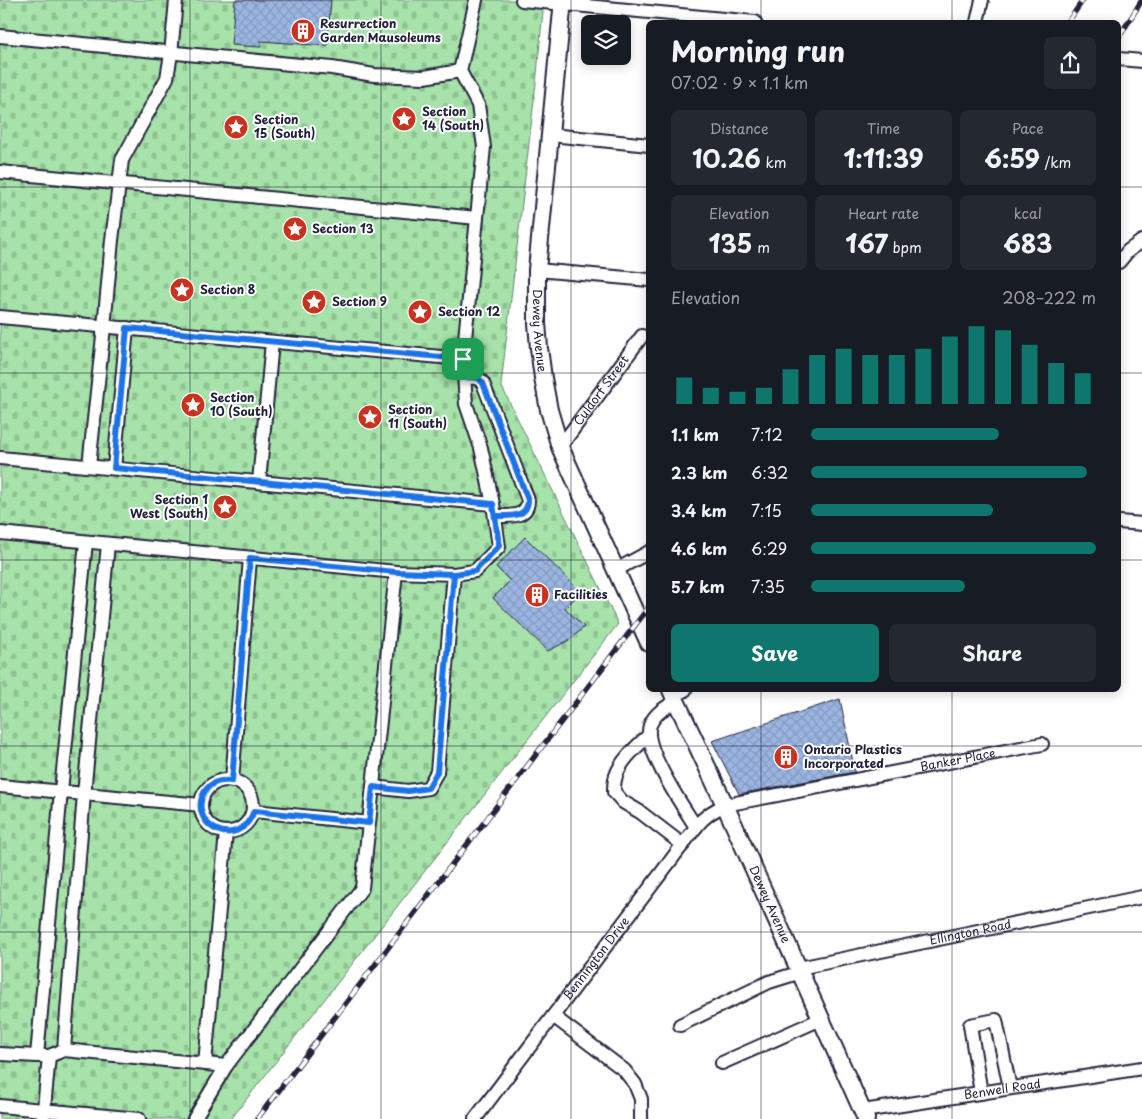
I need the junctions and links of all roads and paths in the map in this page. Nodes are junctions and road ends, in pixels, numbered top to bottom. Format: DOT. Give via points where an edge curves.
graph roads {
  1 [pos="176,0"];
  2 [pos="476,0"];
  3 [pos="522,0"];
  4 [pos="982,0"];
  5 [pos="562,2"];
  6 [pos="736,20"];
  7 [pos="977,20"];
  8 [pos="0,36"];
  9 [pos="171,54"];
  10 [pos="1121,59"];
  11 [pos="1142,61"];
  12 [pos="460,71"];
  13 [pos="551,135"];
  14 [pos="646,145"];
  15 [pos="0,172"];
  16 [pos="119,184"];
  17 [pos="477,218"];
  18 [pos="1142,241"];
  19 [pos="1121,260"];
  20 [pos="537,270"];
  21 [pos="646,280"];
  22 [pos="0,318"];
  23 [pos="104,327"];
  24 [pos="127,328"];
  25 [pos="642,336"];
  26 [pos="272,342"];
  27 [pos="463,359"];
  28 [pos="464,377"];
  29 [pos="560,447"];
  30 [pos="0,458"];
  31 [pos="90,466"];
  32 [pos="114,468"];
  33 [pos="259,482"];
  34 [pos="494,510"];
  35 [pos="1121,522"];
  36 [pos="1142,524"];
  37 [pos="0,533"];
  38 [pos="86,542"];
  39 [pos="108,544"];
  40 [pos="646,554"];
  41 [pos="250,558"];
  42 [pos="616,570"];
  43 [pos="396,572"];
  44 [pos="454,574"];
  45 [pos="646,636"];
  46 [pos="676,694"];
  47 [pos="650,735"];
  48 [pos="1042,744"];
  49 [pos="232,781"];
  50 [pos="0,786"];
  51 [pos="373,787"];
  52 [pos="61,791"];
  53 [pos="84,794"];
  54 [pos="201,805"];
  55 [pos="725,805"];
  56 [pos="254,811"];
  57 [pos="369,823"];
  58 [pos="696,827"];
  59 [pos="226,832"];
  60 [pos="683,844"];
  61 [pos="1142,896"];
  62 [pos="800,970"];
  63 [pos="553,1016"];
  64 [pos="821,1019"];
  65 [pos="680,1025"];
  66 [pos="64,1050"];
  67 [pos="0,1054"];
  68 [pos="43,1056"];
  69 [pos="722,1063"];
  70 [pos="205,1064"];
  71 [pos="226,1066"];
  72 [pos="1142,1068"];
  73 [pos="1010,1088"];
  74 [pos="981,1093"];
  75 [pos="0,1106"];
  76 [pos="44,1115"];
  77 [pos="865,1115"];
  78 [pos="139,1119"];
  79 [pos="194,1119"];
  80 [pos="475,1119"];
  81 [pos="641,1119"];
  1 -- 9 [label="street"];
  2 -- 12 [label="street"];
  3 -- 5 [label="street"];
  4 -- 7 [label="street"];
  5 -- 6 [label="street"];
  5 -- 13 [label="main road, Dewey Avenue"];
  8 -- 9 [label="street"];
  9 -- 12 [label="street" via="374,75 424,77"];
  9 -- 16 [label="street" via="167,78 122,160"];
  10 -- 11 [label="street"];
  12 -- 17 [label="street" via="478,105 484,147"];
  13 -- 14 [label="street"];
  13 -- 20 [label="main road, Dewey Avenue"];
  15 -- 16 [label="street"];
  16 -- 17 [label="street"];
  16 -- 23 [label="street"];
  17 -- 27 [label="street"];
  18 -- 19 [label="street"];
  20 -- 21 [label="street"];
  20 -- 29 [label="main road, Dewey Avenue" via="539,348 549,410"];
  22 -- 23 [label="street"];
  23 -- 24 [label="street"];
  23 -- 31 [label="street"];
  24 -- 26 [label="street"];
  24 -- 32 [label="street"];
  25 -- 29 [label="street, Culdorf Street"];
  26 -- 27 [label="street"];
  26 -- 33 [label="street"];
  27 -- 28 [label="street"];
  28 -- 34 [label="street" via="466,404 482,448"];
  28 -- 34 [label="street" via="478,378 483,383 528,500 524,513 514,516"];
  29 -- 42 [label="main road, Dewey Avenue"];
  30 -- 31 [label="street"];
  31 -- 32 [label="street"];
  32 -- 33 [label="street"];
  33 -- 34 [label="street"];
  34 -- 44 [label="street" via="499,546 475,571"];
  35 -- 36 [label="street"];
  37 -- 38 [label="street"];
  38 -- 39 [label="street"];
  38 -- 52 [label="street"];
  39 -- 41 [label="street"];
  39 -- 53 [label="street"];
  40 -- 42 [label="street"];
  41 -- 43 [label="street"];
  41 -- 49 [label="street"];
  42 -- 45 [label="main road, Dewey Avenue"];
  43 -- 44 [label="street"];
  43 -- 51 [label="street"];
  44 -- 51 [label="street" via="437,772 428,788 408,791"];
  46 -- 47 [label="street" via="650,725"];
  46 -- 55 [label="main road, Dewey Avenue"];
  47 -- 58 [label="street" via="656,759"];
  47 -- 60 [label="street" via="618,770 614,792 623,802"];
  48 -- 55 [label="street, Banker Place"];
  49 -- 54 [label="street" via="213,783 202,797"];
  49 -- 56 [label="street" via="246,787 254,802"];
  50 -- 52 [label="street"];
  51 -- 57 [label="street"];
  52 -- 53 [label="street"];
  52 -- 68 [label="street"];
  53 -- 54 [label="street"];
  53 -- 66 [label="street"];
  54 -- 59 [label="street" via="205,821 218,831"];
  55 -- 58 [label="street, Bennington Drive" via="705,816"];
  55 -- 62 [label="main road, Dewey Avenue"];
  56 -- 57 [label="street"];
  56 -- 59 [label="street" via="241,829"];
  57 -- 71 [label="street" via="362,888"];
  58 -- 60 [label="street, Bennington Drive"];
  59 -- 70 [label="street"];
  60 -- 63 [label="street, Bennington Drive"];
  61 -- 62 [label="street, Ellington Road"];
  62 -- 64 [label="main road, Dewey Avenue"];
  62 -- 65 [label="street, Ellington Road"];
  63 -- 80 [label="street, Bennington Drive"];
  63 -- 81 [label="street" via="624,1070 641,1099"];
  64 -- 69 [label="street"];
  64 -- 77 [label="main road, Dewey Avenue"];
  66 -- 68 [label="street"];
  66 -- 70 [label="street"];
  67 -- 68 [label="street"];
  68 -- 76 [label="street"];
  70 -- 71 [label="street"];
  71 -- 79 [label="street"];
  72 -- 73 [label="street, Benwell Road"];
  73 -- 74 [label="street, Benwell Road"];
  73 -- 74 [label="street" via="996,1020 970,1025"];
  74 -- 77 [label="street, Benwell Road"];
  75 -- 76 [label="street"];
  76 -- 78 [label="street"];
}
